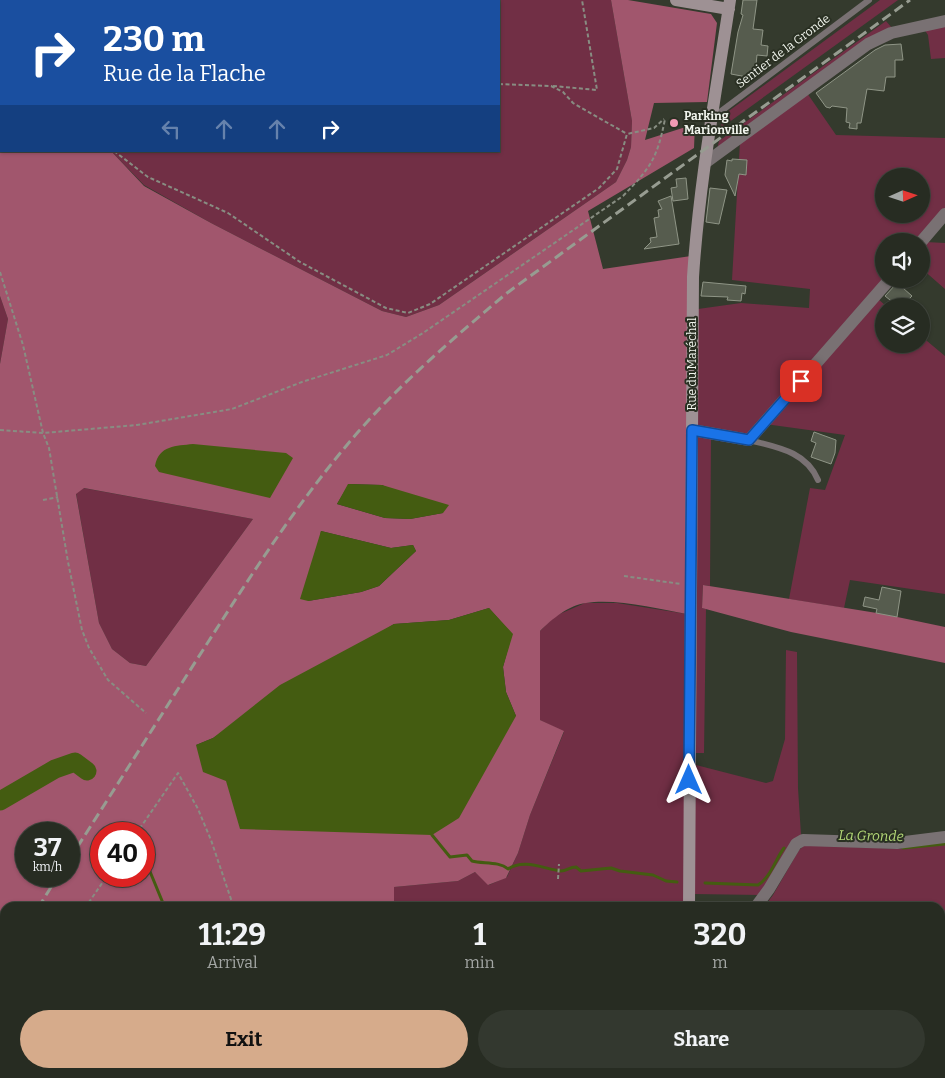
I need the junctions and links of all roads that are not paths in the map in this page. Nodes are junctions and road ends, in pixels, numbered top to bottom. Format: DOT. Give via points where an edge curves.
graph roads {
  1 [pos="676,0"];
  2 [pos="869,0"];
  3 [pos="730,4"];
  4 [pos="945,21"];
  5 [pos="711,119"];
  6 [pos="705,163"];
  7 [pos="945,214"];
  8 [pos="929,233"];
  9 [pos="882,288"];
  10 [pos="692,430"];
  11 [pos="749,440"];
  12 [pos="818,480"];
  13 [pos="945,837"];
  14 [pos="689,902"];
  15 [pos="760,902"];
  1 -- 3 [label="street"];
  2 -- 5 [label="lane, Sentier de la Gronde"];
  3 -- 5 [label="street, Rue du Maréchal"];
  4 -- 6 [label="street" via="892,33 868,44"];
  5 -- 6 [label="street, Rue du Maréchal"];
  6 -- 10 [label="street, Rue du Maréchal" via="693,277"];
  7 -- 8 [label="street"];
  9 -- 11 [label="street"];
  10 -- 11 [label="street"];
  10 -- 14 [label="street, Rue du Maréchal"];
  11 -- 12 [label="lane" via="794,453 811,466"];
  13 -- 15 [label="street" via="897,843 803,840 796,844"];
}
